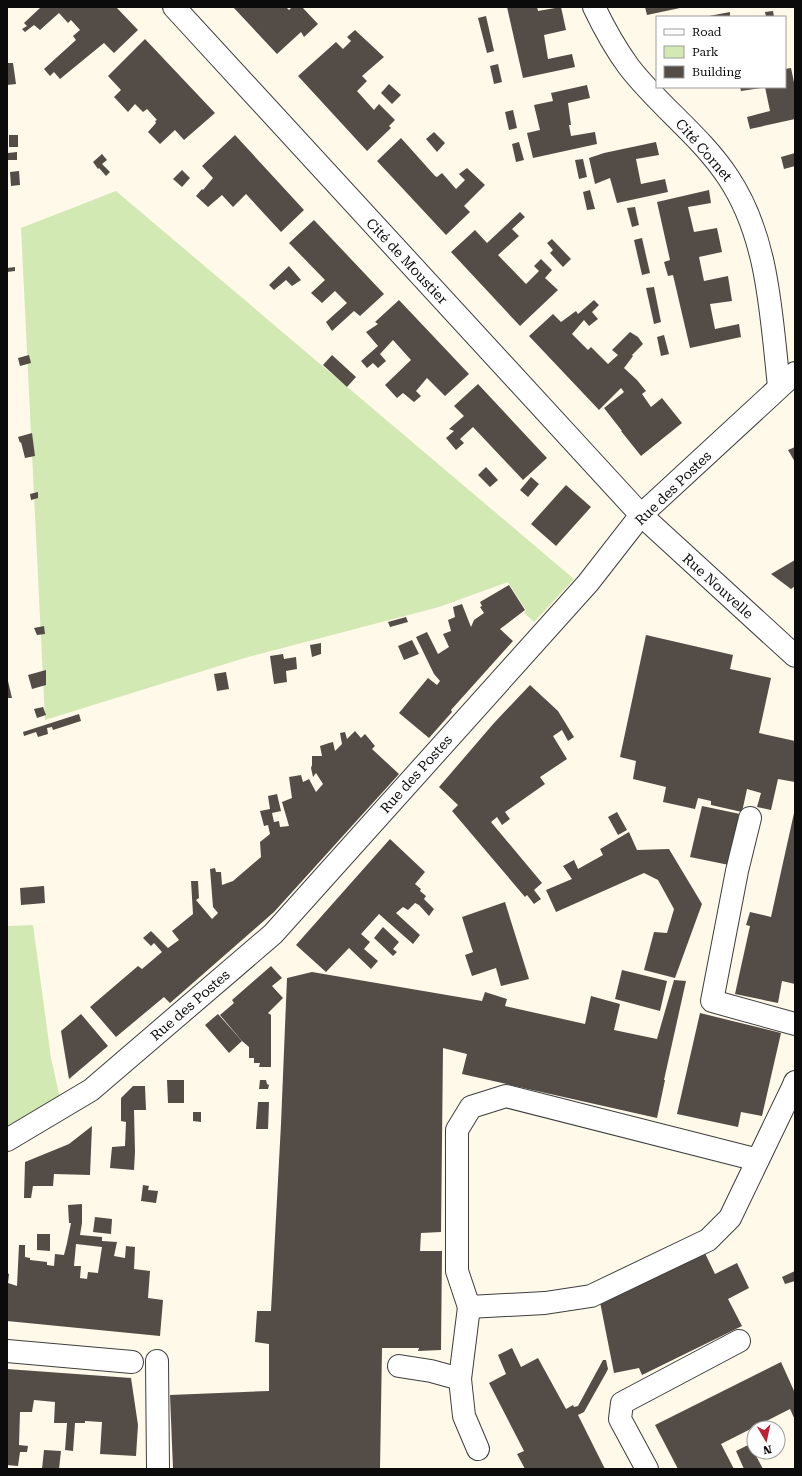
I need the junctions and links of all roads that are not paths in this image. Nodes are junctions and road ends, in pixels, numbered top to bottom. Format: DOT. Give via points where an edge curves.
graph roads {
  1 [pos="174,7"];
  2 [pos="594,7"];
  3 [pos="787,380"];
  4 [pos="641,516"];
  5 [pos="795,656"];
  6 [pos="750,818"];
  7 [pos="795,1024"];
  8 [pos="795,1082"];
  9 [pos="7,1140"];
  10 [pos="758,1160"];
  11 [pos="469,1307"];
  12 [pos="739,1341"];
  13 [pos="7,1351"];
  14 [pos="156,1361"];
  15 [pos="132,1362"];
  16 [pos="400,1366"];
  17 [pos="460,1379"];
  18 [pos="478,1449"];
  19 [pos="158,1469"];
  20 [pos="647,1469"];
  1 -- 4 [label="street, Cité de Moustier"];
  2 -- 3 [label="street, Cité Cornet" via="615,48 629,68 711,154 740,196 760,254"];
  3 -- 4 [label="street, Rue des Postes"];
  4 -- 5 [label="street, Rue Nouvelle"];
  4 -- 9 [label="street, Rue des Postes" via="588,583 273,934 91,1090"];
  6 -- 7 [label="street" via="737,871 712,1002"];
  8 -- 10 [label="street"];
  10 -- 11 [label="street" via="730,1218 708,1240 591,1296 545,1303"];
  10 -- 11 [label="street" via="506,1096 471,1107 456,1130 457,1271"];
  11 -- 17 [label="street"];
  12 -- 20 [label="street" via="622,1403 620,1418"];
  13 -- 15 [label="street"];
  14 -- 19 [label="street"];
  16 -- 17 [label="street"];
  17 -- 18 [label="street" via="464,1416"];
}
